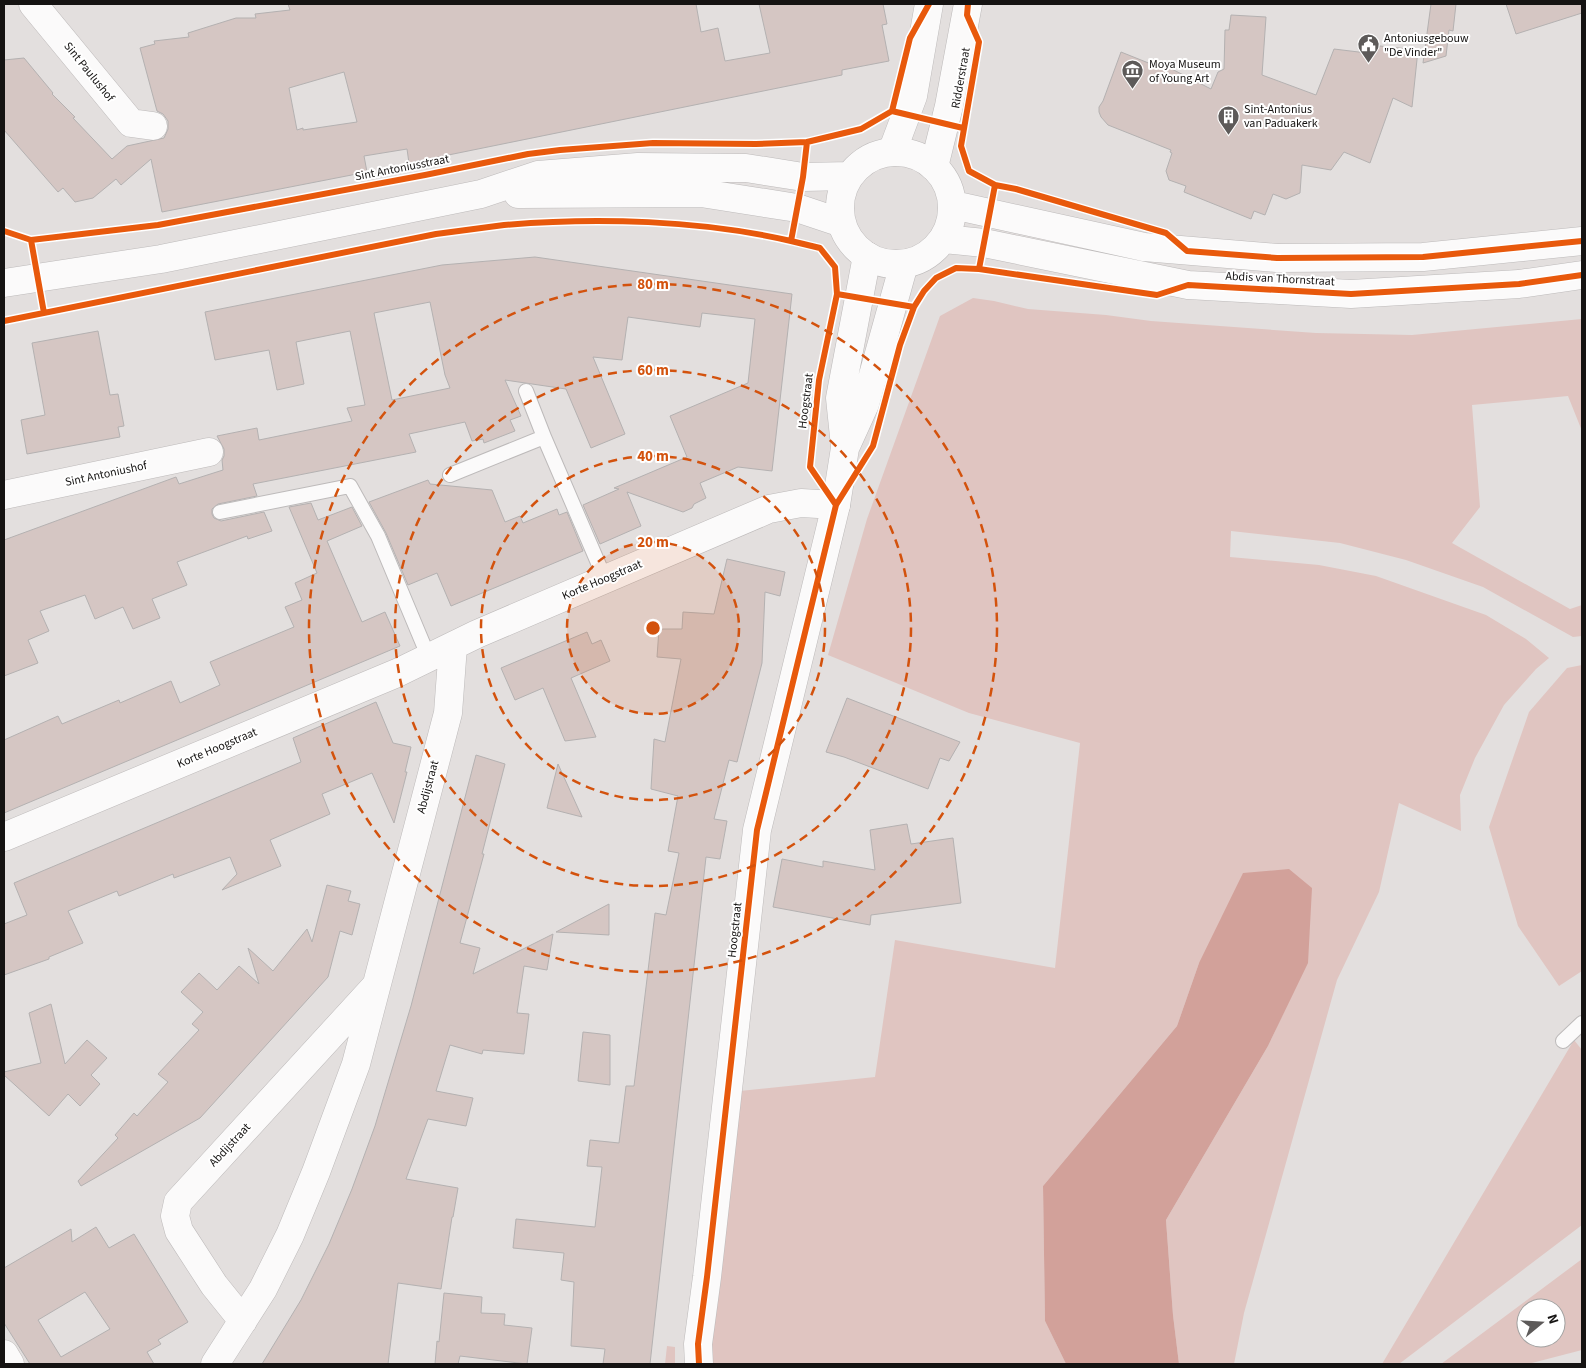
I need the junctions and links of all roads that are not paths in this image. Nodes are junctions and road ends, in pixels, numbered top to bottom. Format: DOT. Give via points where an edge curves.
graph roads {
  1 [pos="33,4"];
  2 [pos="929,4"];
  3 [pos="968,4"];
  4 [pos="153,126"];
  5 [pos="892,152"];
  6 [pos="934,167"];
  7 [pos="850,176"];
  8 [pos="481,194"];
  9 [pos="953,205"];
  10 [pos="842,223"];
  11 [pos="944,239"];
  12 [pos="1582,241"];
  13 [pos="867,256"];
  14 [pos="904,264"];
  15 [pos="1582,275"];
  16 [pos="4,283"];
  17 [pos="526,391"];
  18 [pos="544,436"];
  19 [pos="846,448"];
  20 [pos="208,452"];
  21 [pos="450,475"];
  22 [pos="4,495"];
  23 [pos="836,505"];
  24 [pos="220,512"];
  25 [pos="605,579"];
  26 [pos="453,646"];
  27 [pos="429,658"];
  28 [pos="4,837"];
  29 [pos="377,985"];
  30 [pos="1582,1023"];
  31 [pos="1563,1041"];
  32 [pos="243,1321"];
  33 [pos="4,1354"];
  34 [pos="10,1364"];
  35 [pos="215,1364"];
  36 [pos="699,1364"];
  1 -- 4 [label="street, Sint Paulushof" via="131,123"];
  2 -- 5 [label="street" via="913,96"];
  3 -- 6 [label="street, Ridderstraat"];
  5 -- 6 [label="street" via="908,152"];
  5 -- 7 [label="street" via="876,155"];
  6 -- 9 [label="street" via="945,178"];
  7 -- 8 [label="street" via="803,177 746,168 638,167 538,175"];
  7 -- 10 [label="street" via="840,206"];
  8 -- 10 [label="street" via="702,194 785,206"];
  8 -- 16 [label="street" via="161,258"];
  9 -- 11 [label="street"];
  9 -- 12 [label="street, Abdis van Thornstraat" via="1144,247 1277,258 1423,256"];
  10 -- 13 [label="street" via="856,248"];
  11 -- 14 [label="street" via="927,256"];
  11 -- 15 [label="street, Abdis van Thornstraat" via="984,243 1188,286 1351,294 1519,284"];
  13 -- 14 [label="street" via="885,263"];
  13 -- 19 [label="street, Hoogstraat" via="840,398"];
  14 -- 19 [label="street, Hoogstraat" via="865,404"];
  17 -- 18 [label="lane"];
  18 -- 21 [label="lane"];
  18 -- 25 [label="lane"];
  19 -- 23 [label="street, Hoogstraat"];
  20 -- 22 [label="street, Sint Antoniushof"];
  23 -- 25 [label="street, Korte Hoogstraat" via="801,502 769,509"];
  23 -- 36 [label="street, Hoogstraat" via="757,830 698,1344"];
  24 -- 27 [label="lane" via="350,486 378,536"];
  25 -- 26 [label="street, Korte Hoogstraat"];
  26 -- 27 [label="street, Korte Hoogstraat"];
  26 -- 29 [label="street, Abdijstraat" via="448,713"];
  27 -- 28 [label="street, Korte Hoogstraat"];
  29 -- 32 [label="street, Abdijstraat" via="356,1064 316,1172 264,1289"];
  29 -- 32 [label="street, Abdijstraat" via="178,1202 175,1216 180,1231 214,1285"];
  30 -- 31 [label="lane"];
  32 -- 35 [label="street, Abdijstraat"];
  33 -- 34 [label="street"];
}
